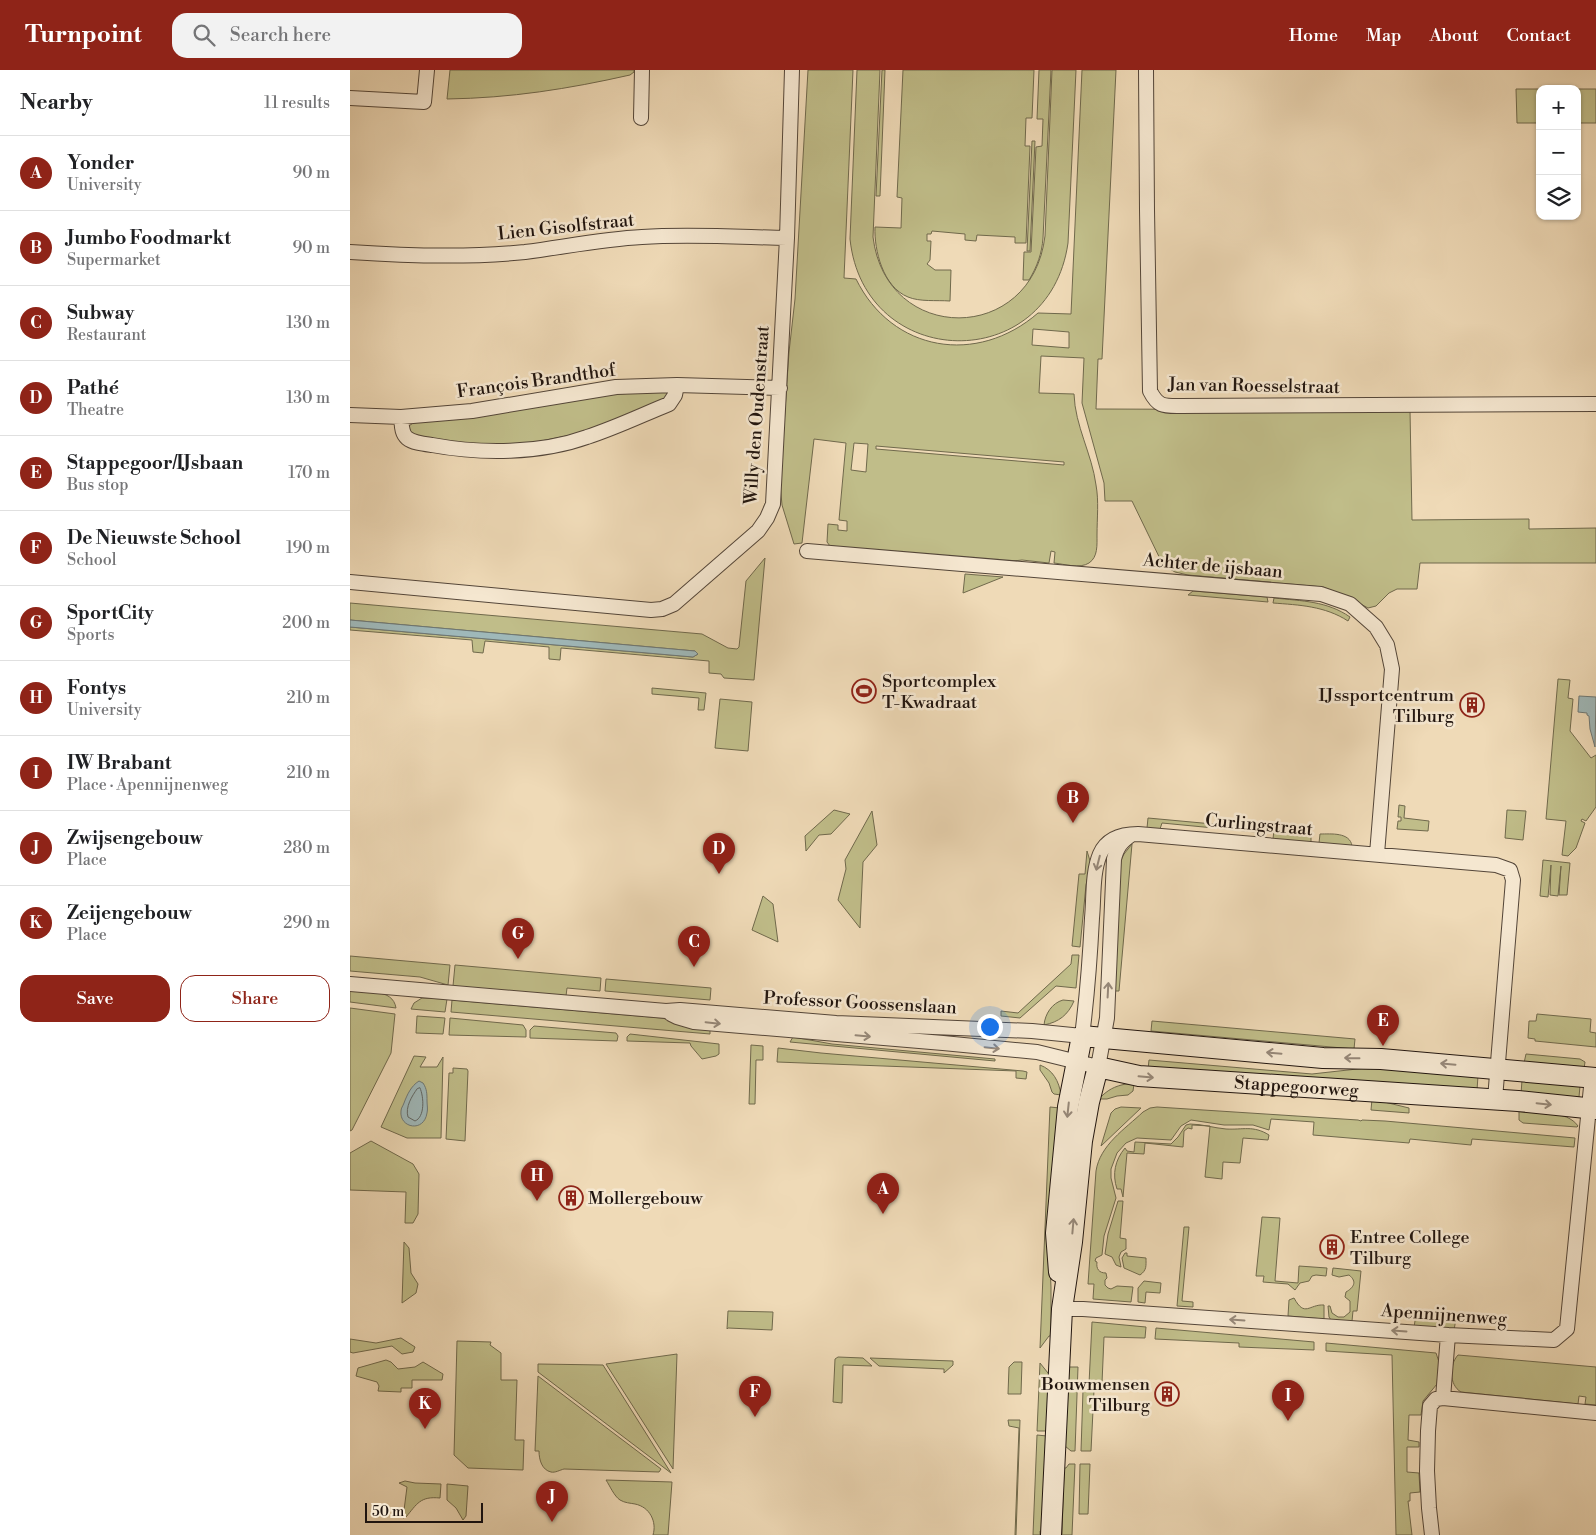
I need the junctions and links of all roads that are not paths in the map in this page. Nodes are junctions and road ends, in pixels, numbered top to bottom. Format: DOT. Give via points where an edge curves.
graph roads {
  1 [pos="426,70"];
  2 [pos="642,70"];
  3 [pos="792,70"];
  4 [pos="1146,70"];
  5 [pos="350,98"];
  6 [pos="641,118"];
  7 [pos="787,238"];
  8 [pos="350,252"];
  9 [pos="677,385"];
  10 [pos="780,388"];
  11 [pos="1596,404"];
  12 [pos="350,415"];
  13 [pos="401,417"];
  14 [pos="807,551"];
  15 [pos="350,582"];
  16 [pos="1135,834"];
  17 [pos="1377,854"];
  18 [pos="350,984"];
  19 [pos="666,1011"];
  20 [pos="1082,1036"];
  21 [pos="1104,1038"];
  22 [pos="1076,1062"];
  23 [pos="1098,1067"];
  24 [pos="1497,1068"];
  25 [pos="1594,1078"];
  26 [pos="1495,1099"];
  27 [pos="1593,1109"];
  28 [pos="1062,1308"];
  29 [pos="1448,1335"];
  30 [pos="1443,1398"];
  31 [pos="1596,1413"];
  32 [pos="1051,1535"];
  33 [pos="1432,1535"];
  1 -- 5 [label="street" via="424,102"];
  2 -- 6 [label="street"];
  3 -- 7 [label="street, Willy den Oudenstraat"];
  4 -- 11 [label="street, Jan van Roesselstraat" via="1150,391 1155,402 1164,406"];
  7 -- 8 [label="street, Lien Gisolfstraat" via="642,237 524,252 456,256"];
  7 -- 10 [label="street, Willy den Oudenstraat"];
  9 -- 10 [label="street, François Brandthof"];
  9 -- 13 [label="street, François Brandthof" via="616,388 472,411"];
  9 -- 13 [label="street" via="669,404 587,438 537,448 500,452 457,450 413,442 402,432"];
  10 -- 15 [label="street, Willy den Oudenstraat" via="773,504 767,518 758,531 674,604 651,610"];
  12 -- 13 [label="street, François Brandthof"];
  14 -- 17 [label="street, Achter de ijsbaan" via="1321,594 1350,604 1376,626 1387,645 1392,669"];
  16 -- 17 [label="street, Curlingstraat"];
  16 -- 20 [label="street, one-way" via="1120,836 1107,844 1095,872"];
  21 -- 16 [label="street, one-way" via="1114,858 1121,842"];
  17 -- 24 [label="street" via="1496,865 1510,870 1512,880"];
  18 -- 19 [label="street, Professor Goossenslaan"];
  19 -- 20 [label="street, Professor Goossenslaan"];
  19 -- 22 [label="street, Professor Goossenslaan, one-way" via="694,1022 1037,1052"];
  20 -- 21 [label="street, Stappegoorweg"];
  20 -- 22 [label="street"];
  21 -- 23 [label="street"];
  24 -- 21 [label="street, Stappegoorweg, one-way" via="1323,1058"];
  22 -- 23 [label="street, Stappegoorweg"];
  22 -- 28 [label="street, one-way" via="1069,1100 1056,1233"];
  23 -- 26 [label="street, Stappegoorweg, one-way" via="1145,1077"];
  28 -- 23 [label="street, one-way" via="1082,1141"];
  24 -- 25 [label="street, Stappegoorweg"];
  24 -- 26 [label="street"];
  25 -- 27 [label="street, Apennijnenweg"];
  26 -- 27 [label="street, Stappegoorweg, one-way"];
  27 -- 29 [label="street, Apennijnenweg" via="1567,1329 1554,1340"];
  29 -- 28 [label="street, Apennijnenweg, one-way"];
  28 -- 32 [label="street"];
  29 -- 30 [label="street"];
  30 -- 31 [label="street"];
  30 -- 33 [label="street" via="1436,1399 1430,1406 1427,1471"];
}
